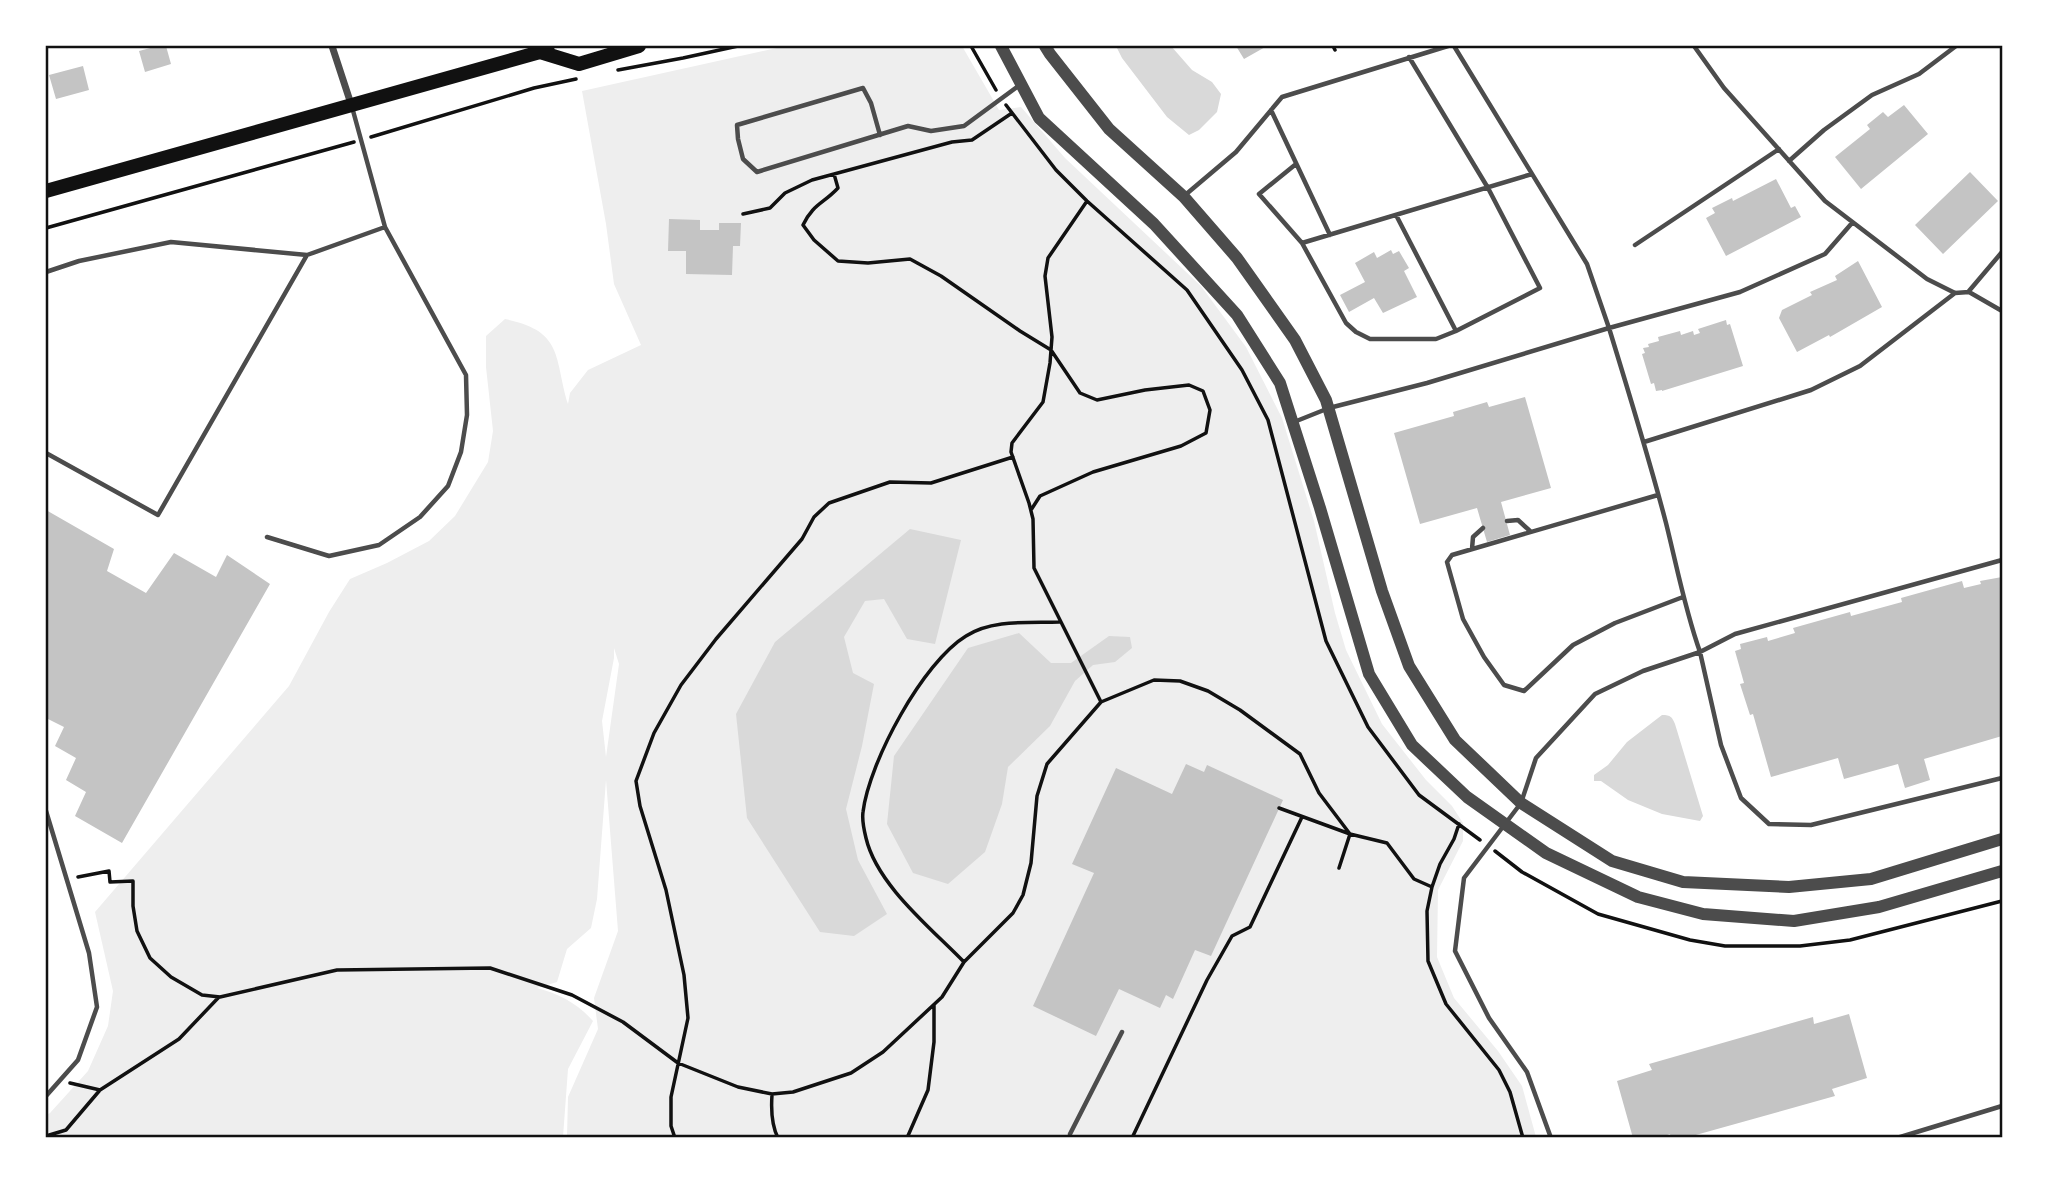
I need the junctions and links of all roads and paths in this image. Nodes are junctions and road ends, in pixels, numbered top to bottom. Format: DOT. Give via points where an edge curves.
graph roads {
  1 [pos="332,46"];
  2 [pos="639,46"];
  3 [pos="738,46"];
  4 [pos="971,46"];
  5 [pos="1001,46"];
  6 [pos="1045,46"];
  7 [pos="1448,46"];
  8 [pos="1454,46"];
  9 [pos="1694,46"];
  10 [pos="1956,46"];
  11 [pos="544,49"];
  12 [pos="1409,57"];
  13 [pos="606,73"];
  14 [pos="582,78"];
  15 [pos="1021,84"];
  16 [pos="1001,98"];
  17 [pos="351,104"];
  18 [pos="1271,110"];
  19 [pos="1012,113"];
  20 [pos="880,135"];
  21 [pos="360,140"];
  22 [pos="1779,149"];
  23 [pos="1789,161"];
  24 [pos="1296,164"];
  25 [pos="834,174"];
  26 [pos="1532,174"];
  27 [pos="1488,188"];
  28 [pos="46,191"];
  29 [pos="1184,197"];
  30 [pos="1087,201"];
  31 [pos="743,214"];
  32 [pos="1396,215"];
  33 [pos="1852,223"];
  34 [pos="385,227"];
  35 [pos="46,228"];
  36 [pos="1330,235"];
  37 [pos="1302,243"];
  38 [pos="1635,245"];
  39 [pos="2003,252"];
  40 [pos="307,255"];
  41 [pos="46,272"];
  42 [pos="1969,292"];
  43 [pos="1955,293"];
  44 [pos="2003,311"];
  45 [pos="1609,328"];
  46 [pos="1456,331"];
  47 [pos="1051,350"];
  48 [pos="1329,408"];
  49 [pos="1292,422"];
  50 [pos="1644,442"];
  51 [pos="46,453"];
  52 [pos="1013,457"];
  53 [pos="1658,495"];
  54 [pos="1031,510"];
  55 [pos="1507,521"];
  56 [pos="1483,528"];
  57 [pos="1531,532"];
  58 [pos="267,537"];
  59 [pos="1472,549"];
  60 [pos="2003,560"];
  61 [pos="1683,597"];
  62 [pos="1059,622"];
  63 [pos="1700,652"];
  64 [pos="1101,702"];
  65 [pos="2003,778"];
  66 [pos="1521,803"];
  67 [pos="1279,808"];
  68 [pos="46,811"];
  69 [pos="1302,817"];
  70 [pos="1506,825"];
  71 [pos="1350,834"];
  72 [pos="2003,839"];
  73 [pos="1489,846"];
  74 [pos="1339,868"];
  75 [pos="2003,871"];
  76 [pos="78,877"];
  77 [pos="1432,887"];
  78 [pos="2003,901"];
  79 [pos="964,962"];
  80 [pos="220,997"];
  81 [pos="934,1005"];
  82 [pos="1122,1032"];
  83 [pos="678,1063"];
  84 [pos="68,1082"];
  85 [pos="100,1090"];
  86 [pos="772,1094"];
  87 [pos="46,1096"];
  88 [pos="2003,1106"];
  89 [pos="1070,1134"];
  90 [pos="46,1136"];
  91 [pos="675,1138"];
  92 [pos="778,1138"];
  93 [pos="907,1138"];
  94 [pos="1132,1138"];
  95 [pos="1551,1138"];
  96 [pos="1897,1138"];
  1 -- 17 [label="street"];
  2 -- 11 [label="main road" via="579,64"];
  3 -- 13 [label="path"];
  4 -- 16 [label="path"];
  5 -- 15 [label="street"];
  6 -- 29 [label="street" via="1110,129"];
  7 -- 12 [label="lane"];
  8 -- 26 [label="lane"];
  9 -- 22 [label="lane" via="1724,88"];
  10 -- 23 [label="lane" via="1920,74 1872,95"];
  11 -- 17 [label="main road"];
  12 -- 18 [label="lane" via="1282,97"];
  12 -- 27 [label="lane"];
  14 -- 21 [label="path"];
  15 -- 16 [label="lane"];
  15 -- 49 [label="street" via="1040,118 1154,224 1237,315 1280,383"];
  16 -- 19 [label="path"];
  16 -- 20 [label="lane" via="964,126 931,131 908,126"];
  17 -- 21 [label="lane"];
  17 -- 28 [label="main road"];
  18 -- 24 [label="lane"];
  18 -- 29 [label="lane" via="1236,152"];
  19 -- 25 [label="path" via="972,140"];
  19 -- 30 [label="path"];
  20 -- 20 [label="lane" via="863,88 737,125 743,159 757,173"];
  21 -- 34 [label="lane"];
  21 -- 35 [label="path"];
  22 -- 23 [label="lane"];
  22 -- 38 [label="lane"];
  23 -- 33 [label="lane"];
  24 -- 36 [label="lane"];
  24 -- 37 [label="lane" via="1259,194"];
  25 -- 31 [label="path" via="812,180 769,208"];
  25 -- 47 [label="path" via="838,188 811,210 803,225 838,261 910,258"];
  26 -- 27 [label="lane"];
  26 -- 45 [label="lane" via="1587,264"];
  27 -- 32 [label="lane"];
  27 -- 46 [label="lane" via="1540,288"];
  29 -- 48 [label="street" via="1237,258 1294,340"];
  30 -- 47 [label="path" via="1048,258 1045,276"];
  30 -- 73 [label="path" via="1187,290 1242,370 1268,420 1326,641 1368,727 1419,795"];
  32 -- 36 [label="lane"];
  32 -- 46 [label="lane"];
  33 -- 43 [label="lane" via="1927,279"];
  33 -- 45 [label="lane" via="1825,254 1740,292"];
  34 -- 40 [label="lane"];
  34 -- 58 [label="lane" via="466,375 467,415 461,452 448,486 420,517 379,545 329,556"];
  36 -- 37 [label="lane"];
  37 -- 46 [label="lane" via="1346,323 1356,332 1370,339 1422,340"];
  39 -- 42 [label="lane"];
  40 -- 41 [label="lane" via="171,242"];
  40 -- 51 [label="lane" via="158,515"];
  42 -- 43 [label="lane"];
  42 -- 44 [label="lane"];
  43 -- 50 [label="lane" via="1860,366 1804,392"];
  45 -- 48 [label="lane"];
  45 -- 50 [label="lane"];
  47 -- 52 [label="path" via="1043,402 1012,443"];
  47 -- 54 [label="path" via="1080,393 1097,400 1189,385 1203,391 1210,410 1206,433 1181,446 1094,472 1041,496"];
  48 -- 49 [label="lane"];
  48 -- 66 [label="street" via="1382,591 1409,666 1455,740"];
  49 -- 70 [label="street" via="1369,674 1412,746 1467,797"];
  50 -- 53 [label="lane"];
  52 -- 54 [label="path"];
  52 -- 83 [label="path" via="931,483 890,482 829,503 681,685 654,733 636,781 684,975 688,1018"];
  53 -- 57 [label="lane"];
  53 -- 61 [label="lane"];
  54 -- 62 [label="path" via="1034,568"];
  55 -- 57 [label="lane" via="1518,520"];
  56 -- 59 [label="lane" via="1473,537"];
  57 -- 59 [label="lane"];
  59 -- 61 [label="lane" via="1452,555 1447,562 1463,619 1504,685 1524,691 1573,645"];
  60 -- 63 [label="lane" via="1735,634"];
  61 -- 63 [label="lane"];
  62 -- 64 [label="path"];
  62 -- 79 [label="path" via="991,625 966,635 944,653 890,734 871,780 863,813 872,855 892,889"];
  63 -- 65 [label="lane" via="1721,745 1741,797 1769,824 1811,825"];
  63 -- 66 [label="lane" via="1643,671 1595,694 1536,758"];
  64 -- 71 [label="path" via="1154,680 1180,681 1208,691 1300,754 1319,793"];
  64 -- 79 [label="path" via="1047,764 1037,796 1031,863 1013,914"];
  66 -- 70 [label="lane"];
  66 -- 72 [label="street" via="1612,861 1683,882 1789,887 1871,879"];
  67 -- 69 [label="path"];
  68 -- 87 [label="lane" via="89,953 97,1007 78,1060"];
  69 -- 71 [label="path"];
  69 -- 94 [label="path" via="1250,927 1232,936 1207,980"];
  70 -- 73 [label="lane"];
  70 -- 75 [label="street" via="1546,853 1638,898 1703,914 1794,921 1880,906"];
  71 -- 74 [label="path"];
  71 -- 77 [label="path" via="1387,843 1413,879"];
  73 -- 78 [label="path" via="1522,872 1598,914 1725,946 1800,946 1850,940"];
  73 -- 95 [label="lane" via="1464,878 1455,951 1489,1018 1527,1072"];
  76 -- 80 [label="path" via="108,871 110,882 133,881 137,931 150,958 202,995"];
  79 -- 81 [label="path"];
  80 -- 83 [label="path" via="337,970 490,968 572,995 623,1022"];
  80 -- 85 [label="path" via="179,1039"];
  81 -- 86 [label="path" via="883,1052 851,1073"];
  81 -- 93 [label="path" via="928,1090"];
  82 -- 89 [label="lane"];
  83 -- 86 [label="path" via="738,1087"];
  83 -- 91 [label="path" via="671,1097"];
  84 -- 85 [label="path"];
  85 -- 90 [label="path" via="66,1130"];
  86 -- 92 [label="path"];
  88 -- 96 [label="lane"];
}
